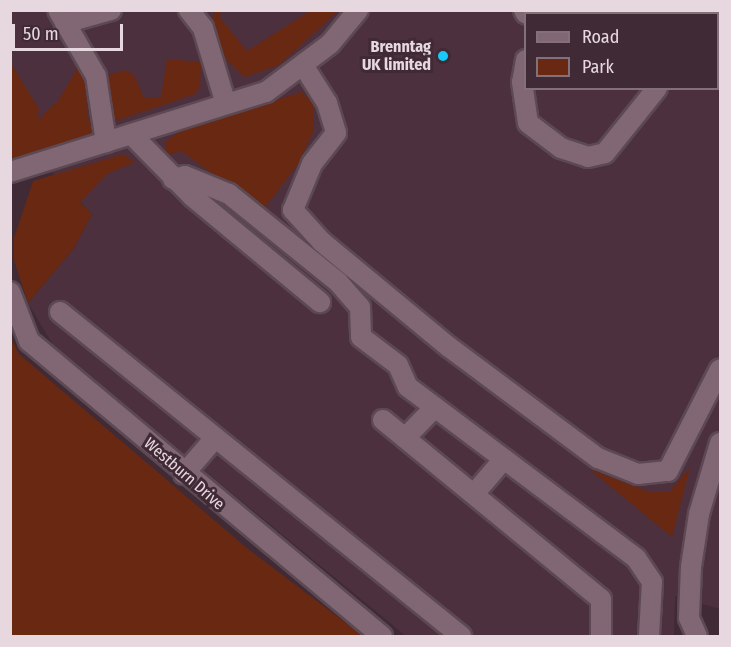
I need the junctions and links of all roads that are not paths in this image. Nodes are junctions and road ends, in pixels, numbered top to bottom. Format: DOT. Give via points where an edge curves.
graph roads {
  1 [pos="111,10"];
  2 [pos="358,10"];
  3 [pos="193,12"];
  4 [pos="61,17"];
  5 [pos="303,65"];
  6 [pos="524,67"];
  7 [pos="655,90"];
  8 [pos="226,104"];
  9 [pos="131,134"];
  10 [pos="106,142"];
  11 [pos="10,172"];
  12 [pos="173,179"];
  13 [pos="10,292"];
  14 [pos="320,302"];
  15 [pos="60,312"];
  16 [pos="720,369"];
  17 [pos="435,407"];
  18 [pos="383,420"];
  19 [pos="215,438"];
  20 [pos="405,438"];
  21 [pos="720,443"];
  22 [pos="504,459"];
  23 [pos="184,474"];
  24 [pos="474,494"];
  25 [pos="382,636"];
  26 [pos="461,636"];
  27 [pos="601,636"];
  28 [pos="650,636"];
  29 [pos="697,636"];
  1 -- 4 [label="street"];
  2 -- 5 [label="street" via="330,44"];
  3 -- 8 [label="street" via="203,28"];
  4 -- 10 [label="street" via="96,75"];
  5 -- 8 [label="street" via="266,92"];
  5 -- 16 [label="street" via="327,103 336,133 312,164 293,210 360,273 598,458 638,474 668,471"];
  6 -- 7 [label="street" via="522,82 528,123 561,148 588,157 605,153"];
  8 -- 9 [label="street"];
  9 -- 10 [label="street"];
  9 -- 12 [label="street"];
  10 -- 11 [label="street"];
  12 -- 14 [label="street"];
  12 -- 17 [label="street" via="185,176 229,194 338,282 360,307 361,337 398,365 408,387"];
  13 -- 23 [label="street, Westburn Drive" via="29,340"];
  15 -- 19 [label="street"];
  17 -- 20 [label="street"];
  17 -- 22 [label="street"];
  18 -- 20 [label="street"];
  19 -- 23 [label="street"];
  19 -- 26 [label="street"];
  20 -- 24 [label="street"];
  21 -- 29 [label="street" via="699,514 690,567 689,618"];
  22 -- 24 [label="street"];
  22 -- 28 [label="street" via="636,558 652,582"];
  23 -- 25 [label="street, Westburn Drive"];
  24 -- 27 [label="street" via="601,599"];
}
